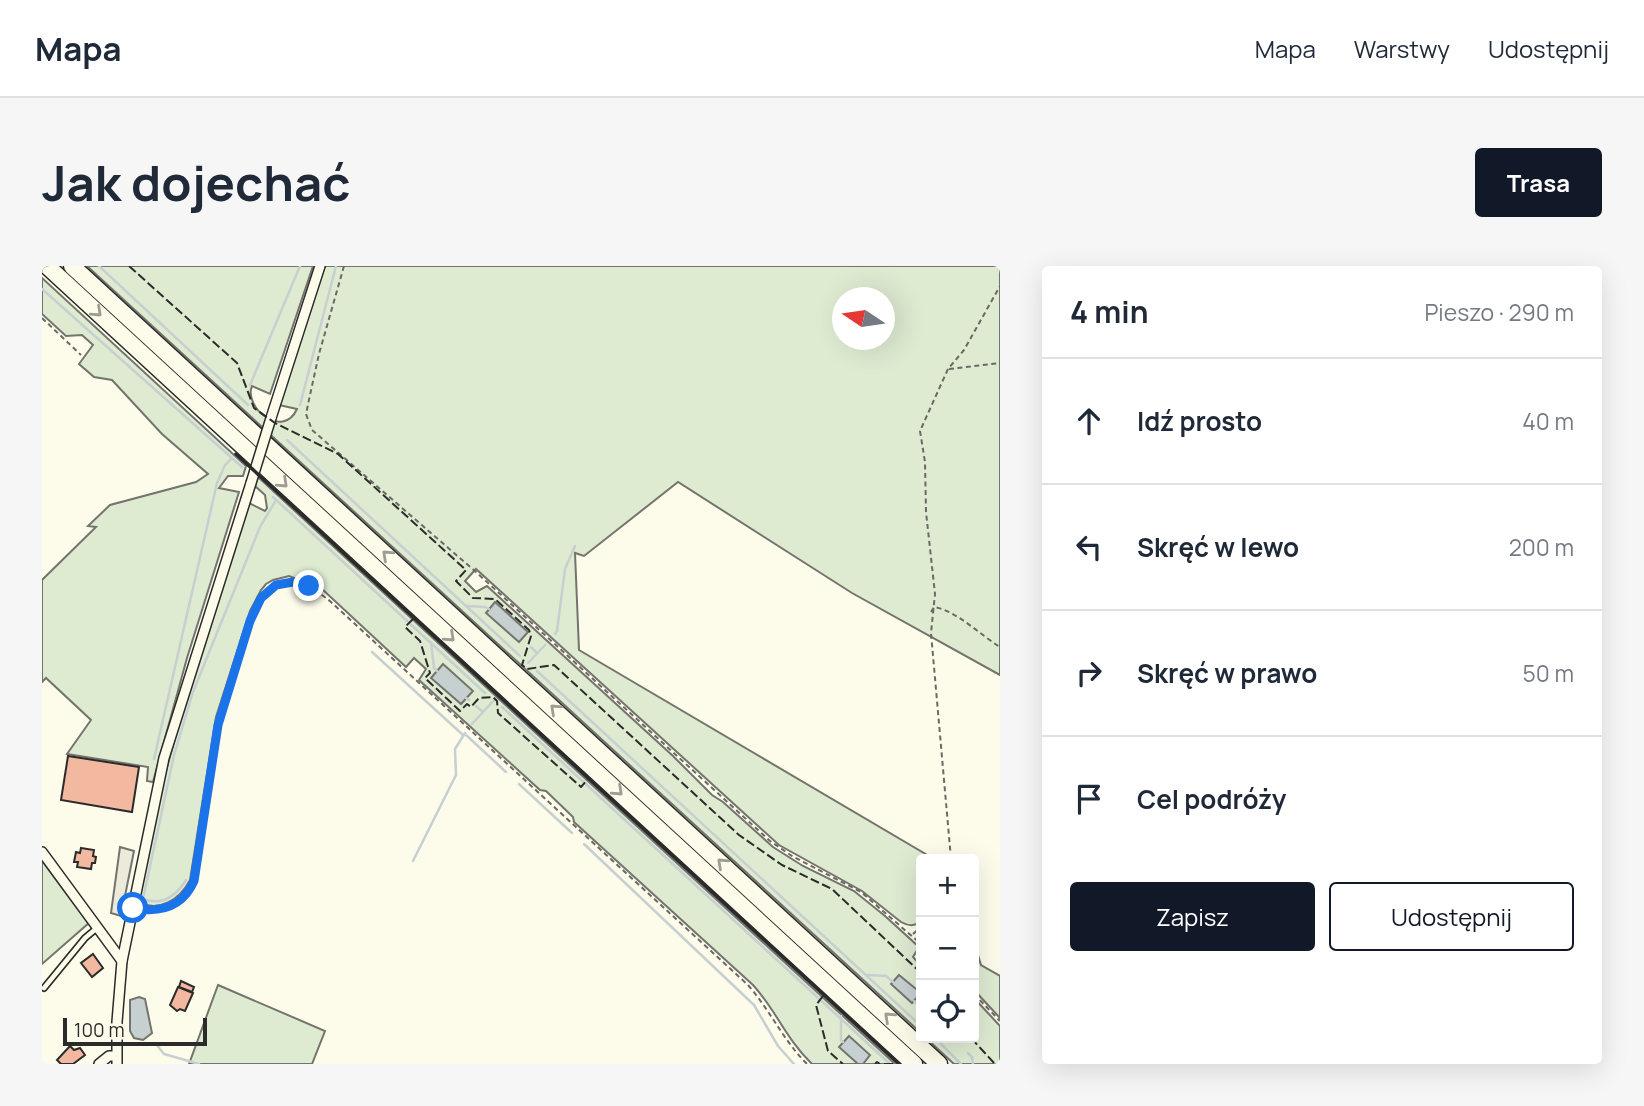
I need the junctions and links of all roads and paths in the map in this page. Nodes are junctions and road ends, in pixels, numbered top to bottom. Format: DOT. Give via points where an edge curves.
graph roads {
  1 [pos="47,266"];
  2 [pos="72,266"];
  3 [pos="320,266"];
  4 [pos="344,266"];
  5 [pos="1000,286"];
  6 [pos="42,318"];
  7 [pos="81,355"];
  8 [pos="1000,363"];
  9 [pos="948,369"];
  10 [pos="934,607"];
  11 [pos="931,612"];
  12 [pos="1000,647"];
  13 [pos="42,852"];
  14 [pos="951,854"];
  15 [pos="133,908"];
  16 [pos="97,928"];
  17 [pos="916,932"];
  18 [pos="913,935"];
  19 [pos="916,938"];
  20 [pos="122,961"];
  21 [pos="44,988"];
  22 [pos="979,999"];
  23 [pos="1000,1021"];
  24 [pos="117,1060"];
  25 [pos="99,1064"];
  26 [pos="807,1064"];
  27 [pos="914,1064"];
  28 [pos="939,1064"];
  1 -- 27 [label="highway, one-way"];
  28 -- 2 [label="highway, one-way"];
  3 -- 15 [label="street, bridge" via="164,758"];
  4 -- 18 [label="path" via="306,414 312,430 476,572 771,841 861,892"];
  5 -- 9 [label="path"];
  6 -- 7 [label="path"];
  8 -- 9 [label="path"];
  9 -- 10 [label="path" via="920,431"];
  10 -- 11 [label="path"];
  10 -- 12 [label="path" via="947,609"];
  10 -- 14 [label="path" via="931,633"];
  13 -- 16 [label="street"];
  15 -- 20 [label="street"];
  15 -- 26 [label="path" via="164,909 189,892 218,725 250,621 268,590 300,583 331,602 743,980"];
  16 -- 20 [label="street"];
  16 -- 21 [label="lane"];
  17 -- 18 [label="path"];
  18 -- 19 [label="path"];
  20 -- 24 [label="street"];
  22 -- 23 [label="path"];
  24 -- 25 [label="street" via="110,1056"];
}
